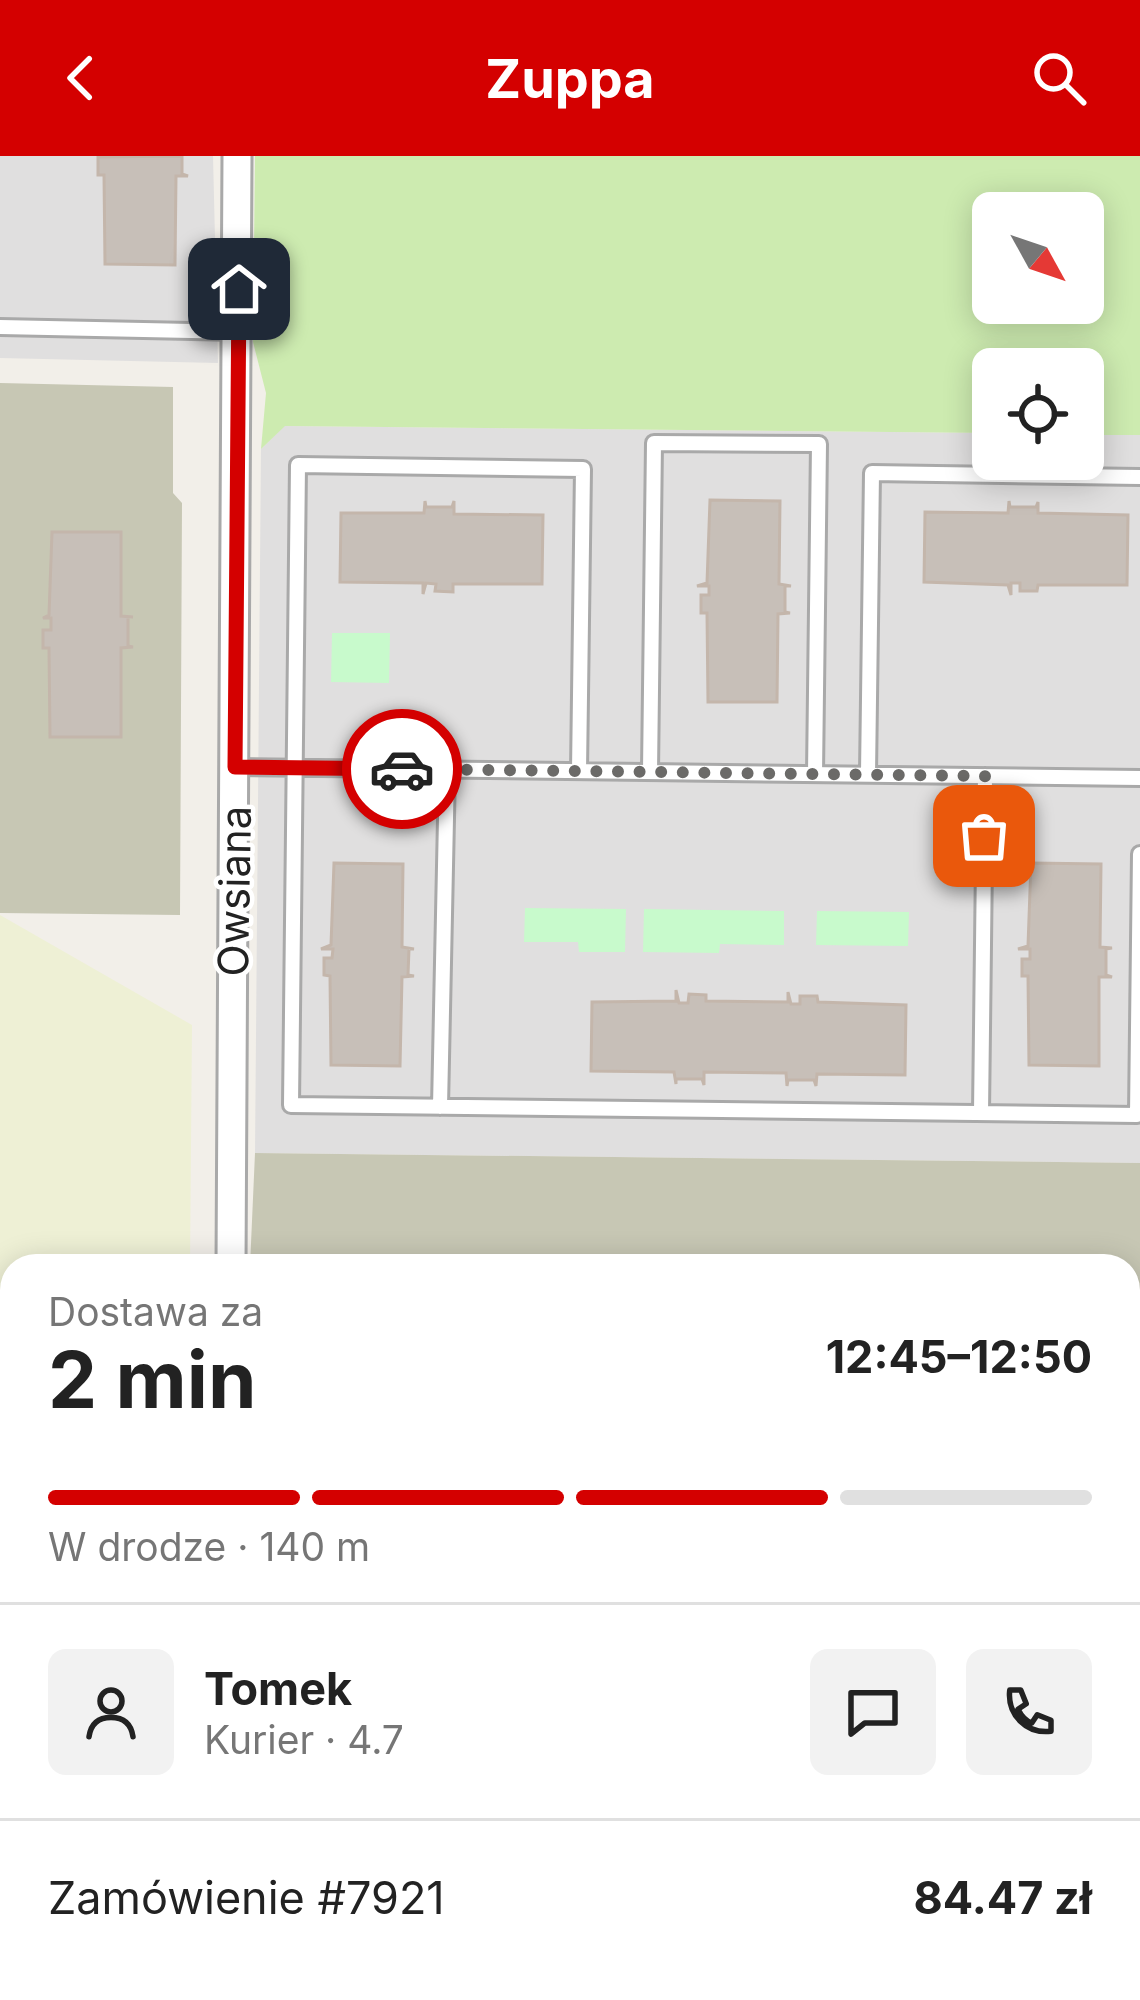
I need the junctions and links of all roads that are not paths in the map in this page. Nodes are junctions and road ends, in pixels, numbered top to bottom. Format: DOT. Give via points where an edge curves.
graph roads {
  1 [pos="237,156"];
  2 [pos="0,327"];
  3 [pos="239,332"];
  4 [pos="1140,477"];
  5 [pos="235,767"];
  6 [pos="295,768"];
  7 [pos="447,770"];
  8 [pos="579,771"];
  9 [pos="650,772"];
  10 [pos="815,774"];
  11 [pos="868,774"];
  12 [pos="985,776"];
  13 [pos="1140,778"];
  14 [pos="1140,854"];
  15 [pos="440,1107"];
  16 [pos="981,1113"];
  17 [pos="230,1254"];
  1 -- 3 [label="street, Owsiana"];
  2 -- 3 [label="lane"];
  3 -- 5 [label="street, Owsiana"];
  4 -- 11 [label="lane" via="872,473"];
  5 -- 6 [label="lane"];
  5 -- 17 [label="street, Owsiana"];
  6 -- 7 [label="lane"];
  6 -- 8 [label="lane" via="298,465 583,469"];
  6 -- 15 [label="lane" via="291,1105"];
  7 -- 8 [label="lane"];
  7 -- 15 [label="lane"];
  8 -- 9 [label="lane"];
  9 -- 10 [label="lane"];
  9 -- 10 [label="lane" via="654,443 819,444"];
  10 -- 11 [label="lane"];
  11 -- 12 [label="lane"];
  12 -- 13 [label="lane"];
  12 -- 16 [label="lane"];
  14 -- 16 [label="lane" via="1137,1115"];
  15 -- 16 [label="lane"];
}
